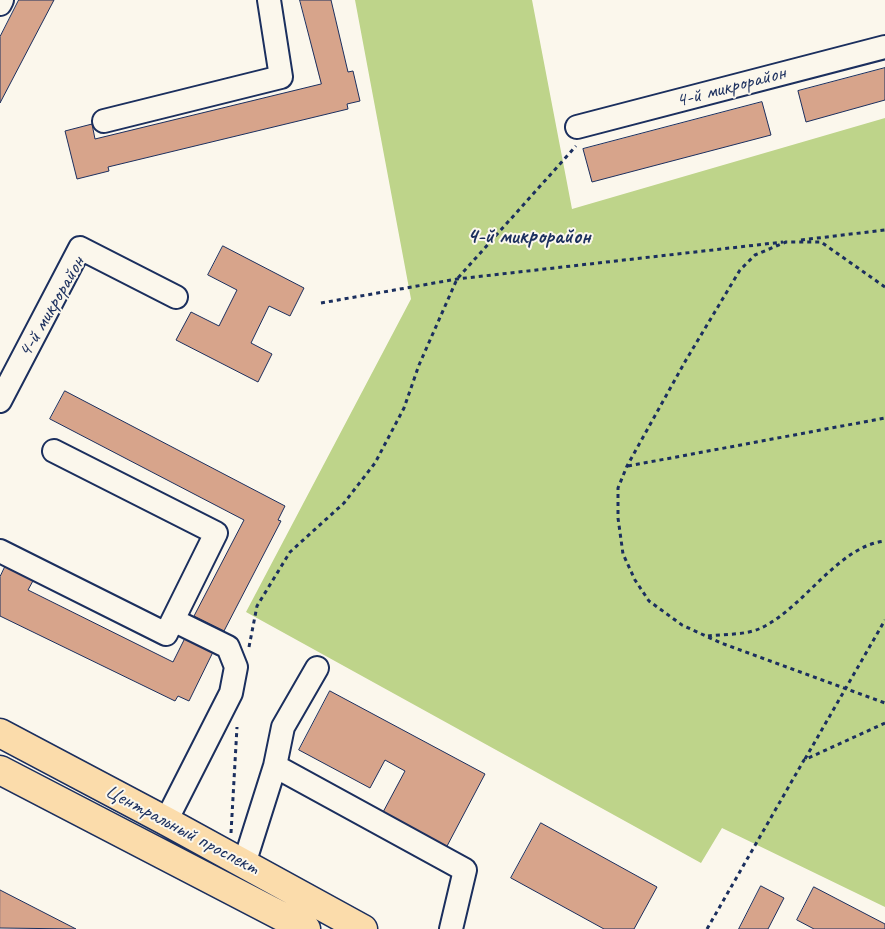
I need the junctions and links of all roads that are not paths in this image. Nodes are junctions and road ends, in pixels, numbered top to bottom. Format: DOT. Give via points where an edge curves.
graph roads {
  1 [pos="2,0"];
  2 [pos="269,0"];
  3 [pos="0,4"];
  4 [pos="885,47"];
  5 [pos="104,121"];
  6 [pos="576,136"];
  7 [pos="176,297"];
  8 [pos="0,401"];
  9 [pos="54,451"];
  10 [pos="0,551"];
  11 [pos="173,620"];
  12 [pos="317,668"];
  13 [pos="0,733"];
  14 [pos="275,766"];
  15 [pos="0,770"];
  16 [pos="166,820"];
  17 [pos="244,864"];
  18 [pos="306,929"];
  19 [pos="363,929"];
  20 [pos="451,929"];
  1 -- 3 [label="lane"];
  2 -- 5 [label="lane" via="281,77"];
  4 -- 6 [label="lane, 4-й микрорайон"];
  7 -- 8 [label="lane, 4-й микрорайон" via="80,248"];
  9 -- 11 [label="lane" via="216,533"];
  10 -- 11 [label="lane" via="166,634"];
  11 -- 16 [label="lane" via="228,647 236,667 231,693"];
  12 -- 14 [label="lane" via="283,727"];
  13 -- 16 [label="main road, Центральный проспект"];
  14 -- 17 [label="lane"];
  14 -- 20 [label="lane" via="465,870"];
  15 -- 18 [label="main road, Центральный проспект"];
  16 -- 17 [label="main road, Центральный проспект"];
  17 -- 19 [label="main road, Центральный проспект"];
}
